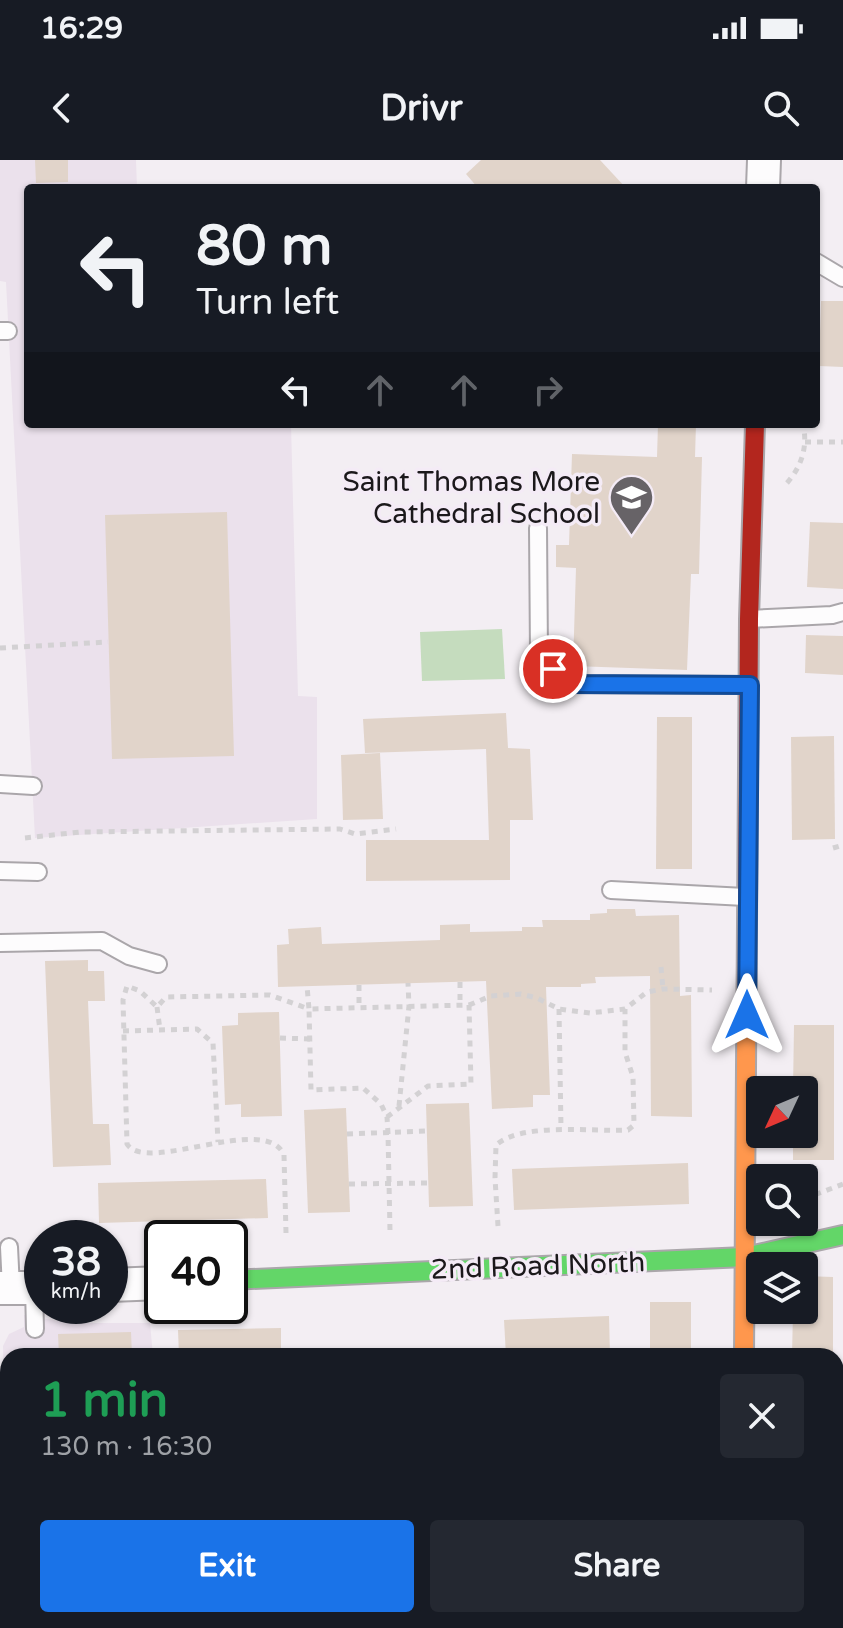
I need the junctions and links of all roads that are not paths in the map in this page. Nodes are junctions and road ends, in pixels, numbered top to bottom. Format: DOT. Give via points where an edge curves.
graph roads {
  1 [pos="764,160"];
  2 [pos="763,184"];
  3 [pos="820,264"];
  4 [pos="843,278"];
  5 [pos="755,428"];
  6 [pos="538,528"];
  7 [pos="843,612"];
  8 [pos="749,619"];
  9 [pos="750,685"];
  10 [pos="0,784"];
  11 [pos="33,786"];
  12 [pos="0,871"];
  13 [pos="38,872"];
  14 [pos="611,890"];
  15 [pos="748,897"];
  16 [pos="0,943"];
  17 [pos="158,964"];
  18 [pos="843,1235"];
  19 [pos="9,1247"];
  20 [pos="745,1257"];
  21 [pos="248,1279"];
  22 [pos="22,1288"];
  23 [pos="35,1329"];
  24 [pos="744,1348"];
  1 -- 2 [label="street"];
  3 -- 4 [label="lane"];
  5 -- 8 [label="street"];
  6 -- 9 [label="lane" via="539,655 567,684"];
  7 -- 8 [label="lane"];
  8 -- 9 [label="street"];
  9 -- 15 [label="street"];
  10 -- 11 [label="lane"];
  12 -- 13 [label="lane"];
  14 -- 15 [label="lane"];
  15 -- 20 [label="street"];
  16 -- 17 [label="lane" via="102,941"];
  18 -- 20 [label="street, 2nd Road North"];
  19 -- 22 [label="lane"];
  20 -- 21 [label="street, 2nd Road North"];
  20 -- 24 [label="street"];
  22 -- 23 [label="lane"];
}
